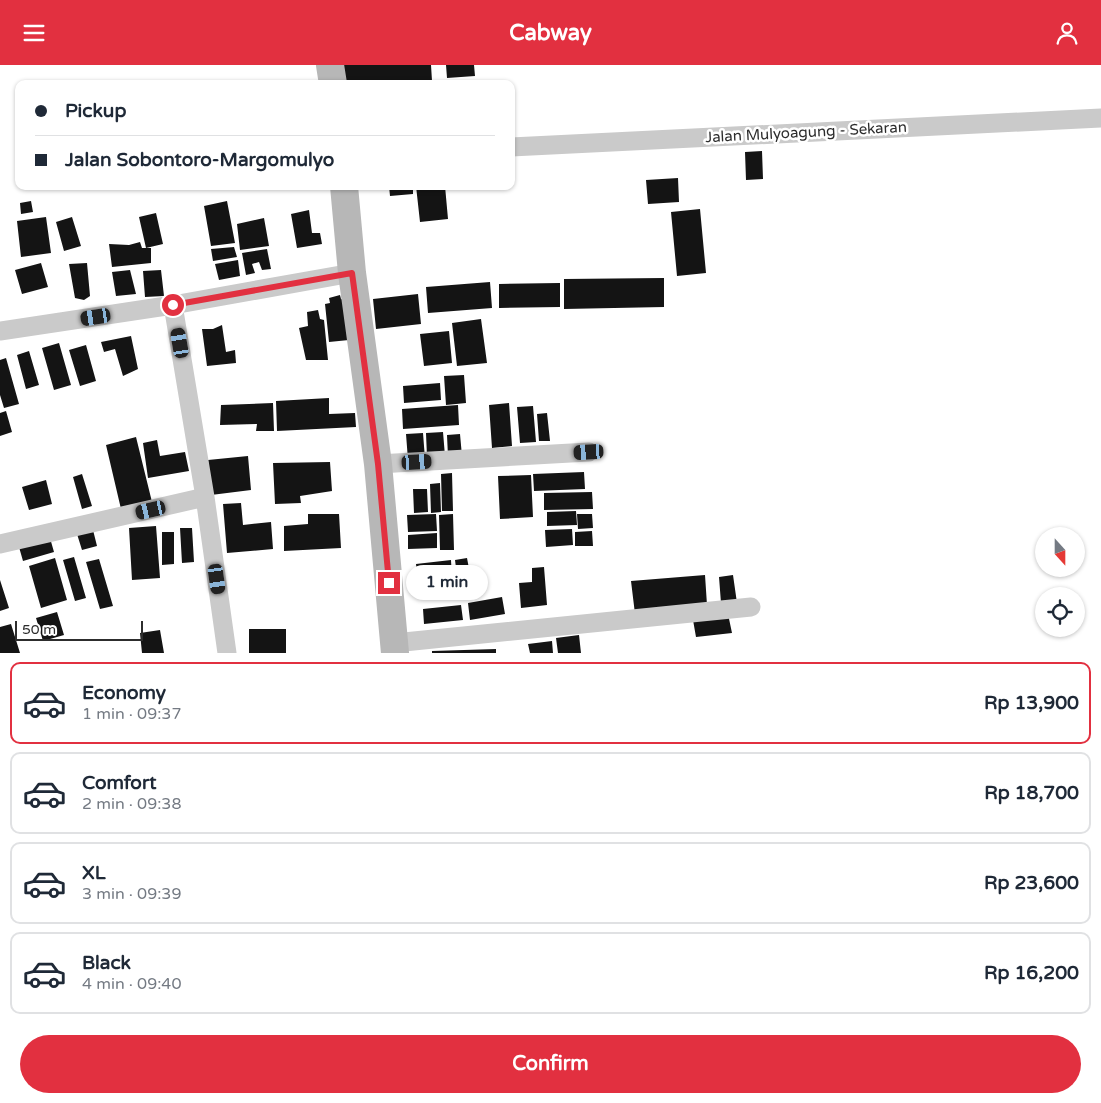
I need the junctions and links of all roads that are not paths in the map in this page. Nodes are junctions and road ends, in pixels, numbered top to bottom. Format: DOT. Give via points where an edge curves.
graph roads {
  1 [pos="330,65"];
  2 [pos="332,80"];
  3 [pos="1101,118"];
  4 [pos="515,147"];
  5 [pos="344,190"];
  6 [pos="352,273"];
  7 [pos="173,305"];
  8 [pos="0,331"];
  9 [pos="589,452"];
  10 [pos="378,464"];
  11 [pos="205,497"];
  12 [pos="0,544"];
  13 [pos="751,607"];
  14 [pos="394,648"];
  15 [pos="228,653"];
  1 -- 2 [label="street"];
  3 -- 4 [label="street, Jalan Mulyoagung - Sekaran"];
  5 -- 6 [label="street"];
  6 -- 7 [label="street"];
  6 -- 10 [label="street"];
  7 -- 8 [label="street"];
  7 -- 11 [label="street"];
  9 -- 10 [label="street"];
  10 -- 14 [label="street"];
  11 -- 12 [label="street"];
  11 -- 15 [label="street"];
  13 -- 14 [label="street"];
}
